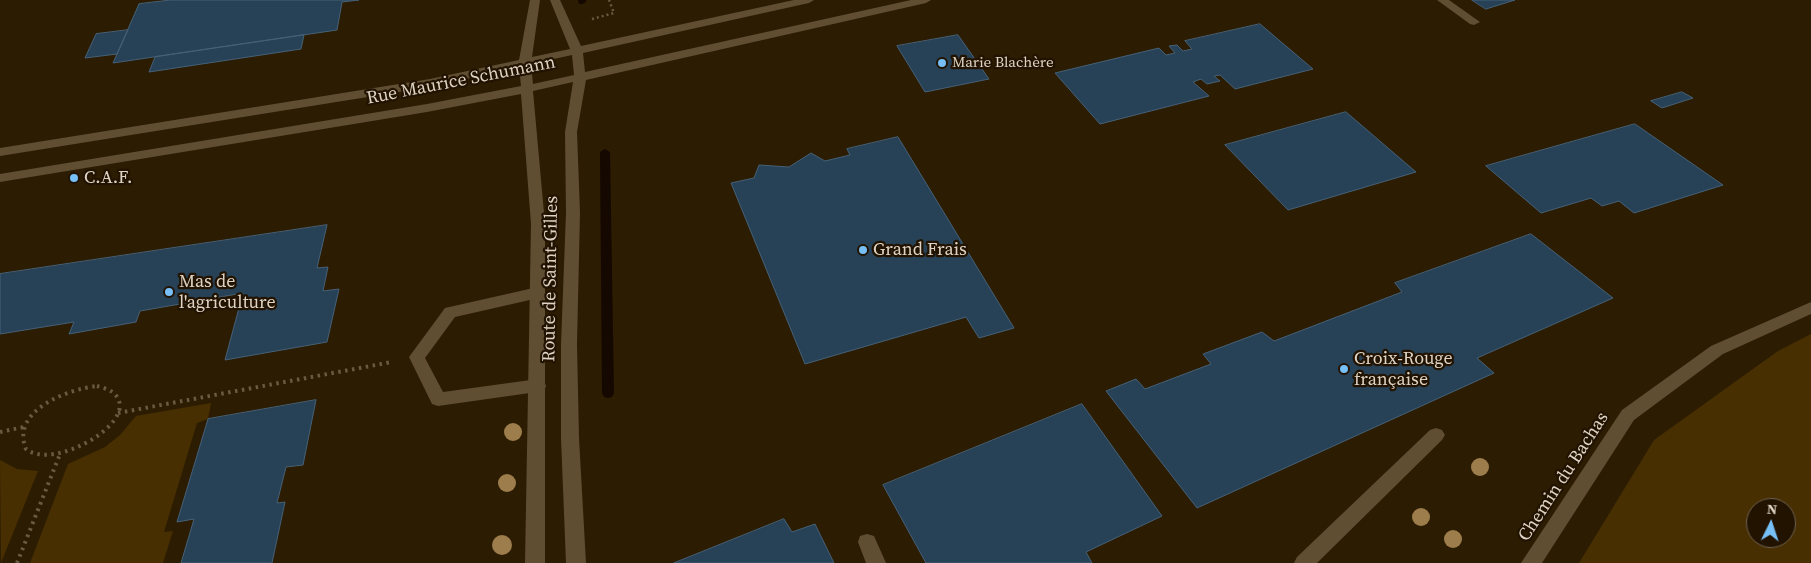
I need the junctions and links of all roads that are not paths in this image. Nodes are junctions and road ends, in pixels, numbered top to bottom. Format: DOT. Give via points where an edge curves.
graph roads {
  1 [pos="536,0"];
  2 [pos="555,0"];
  3 [pos="809,0"];
  4 [pos="926,0"];
  5 [pos="1442,0"];
  6 [pos="1474,22"];
  7 [pos="577,51"];
  8 [pos="525,62"];
  9 [pos="580,77"];
  10 [pos="527,89"];
  11 [pos="0,152"];
  12 [pos="0,178"];
  13 [pos="538,293"];
  14 [pos="1811,308"];
  15 [pos="538,386"];
  16 [pos="1436,435"];
  17 [pos="867,542"];
  18 [pos="535,563"];
  19 [pos="576,563"];
  20 [pos="876,563"];
  21 [pos="1304,563"];
  22 [pos="1531,563"];
  1 -- 8 [label="main road, Route de Saint-Gilles"];
  2 -- 7 [label="main road, Route de Saint-Gilles"];
  3 -- 7 [label="main road, Rue Maurice Schumann"];
  4 -- 9 [label="main road, Rue Maurice Schumann"];
  5 -- 6 [label="main road"];
  7 -- 8 [label="main road, Rue Maurice Schumann"];
  7 -- 9 [label="main road, Route de Saint-Gilles"];
  8 -- 10 [label="main road, Route de Saint-Gilles"];
  8 -- 11 [label="main road, Rue Maurice Schumann" via="430,83"];
  9 -- 10 [label="main road, Rue Maurice Schumann"];
  9 -- 19 [label="main road, Route de Saint-Gilles" via="571,132 570,428"];
  10 -- 12 [label="main road, Rue Maurice Schumann"];
  10 -- 13 [label="main road, Route de Saint-Gilles" via="538,224"];
  13 -- 15 [label="main road, Route de Saint-Gilles"];
  13 -- 15 [label="main road" via="450,312 417,357 438,399"];
  14 -- 22 [label="main road, Chemin du Bachas" via="1717,350 1628,415"];
  15 -- 18 [label="main road, Route de Saint-Gilles"];
  16 -- 21 [label="main road"];
  17 -- 20 [label="main road"];
}
